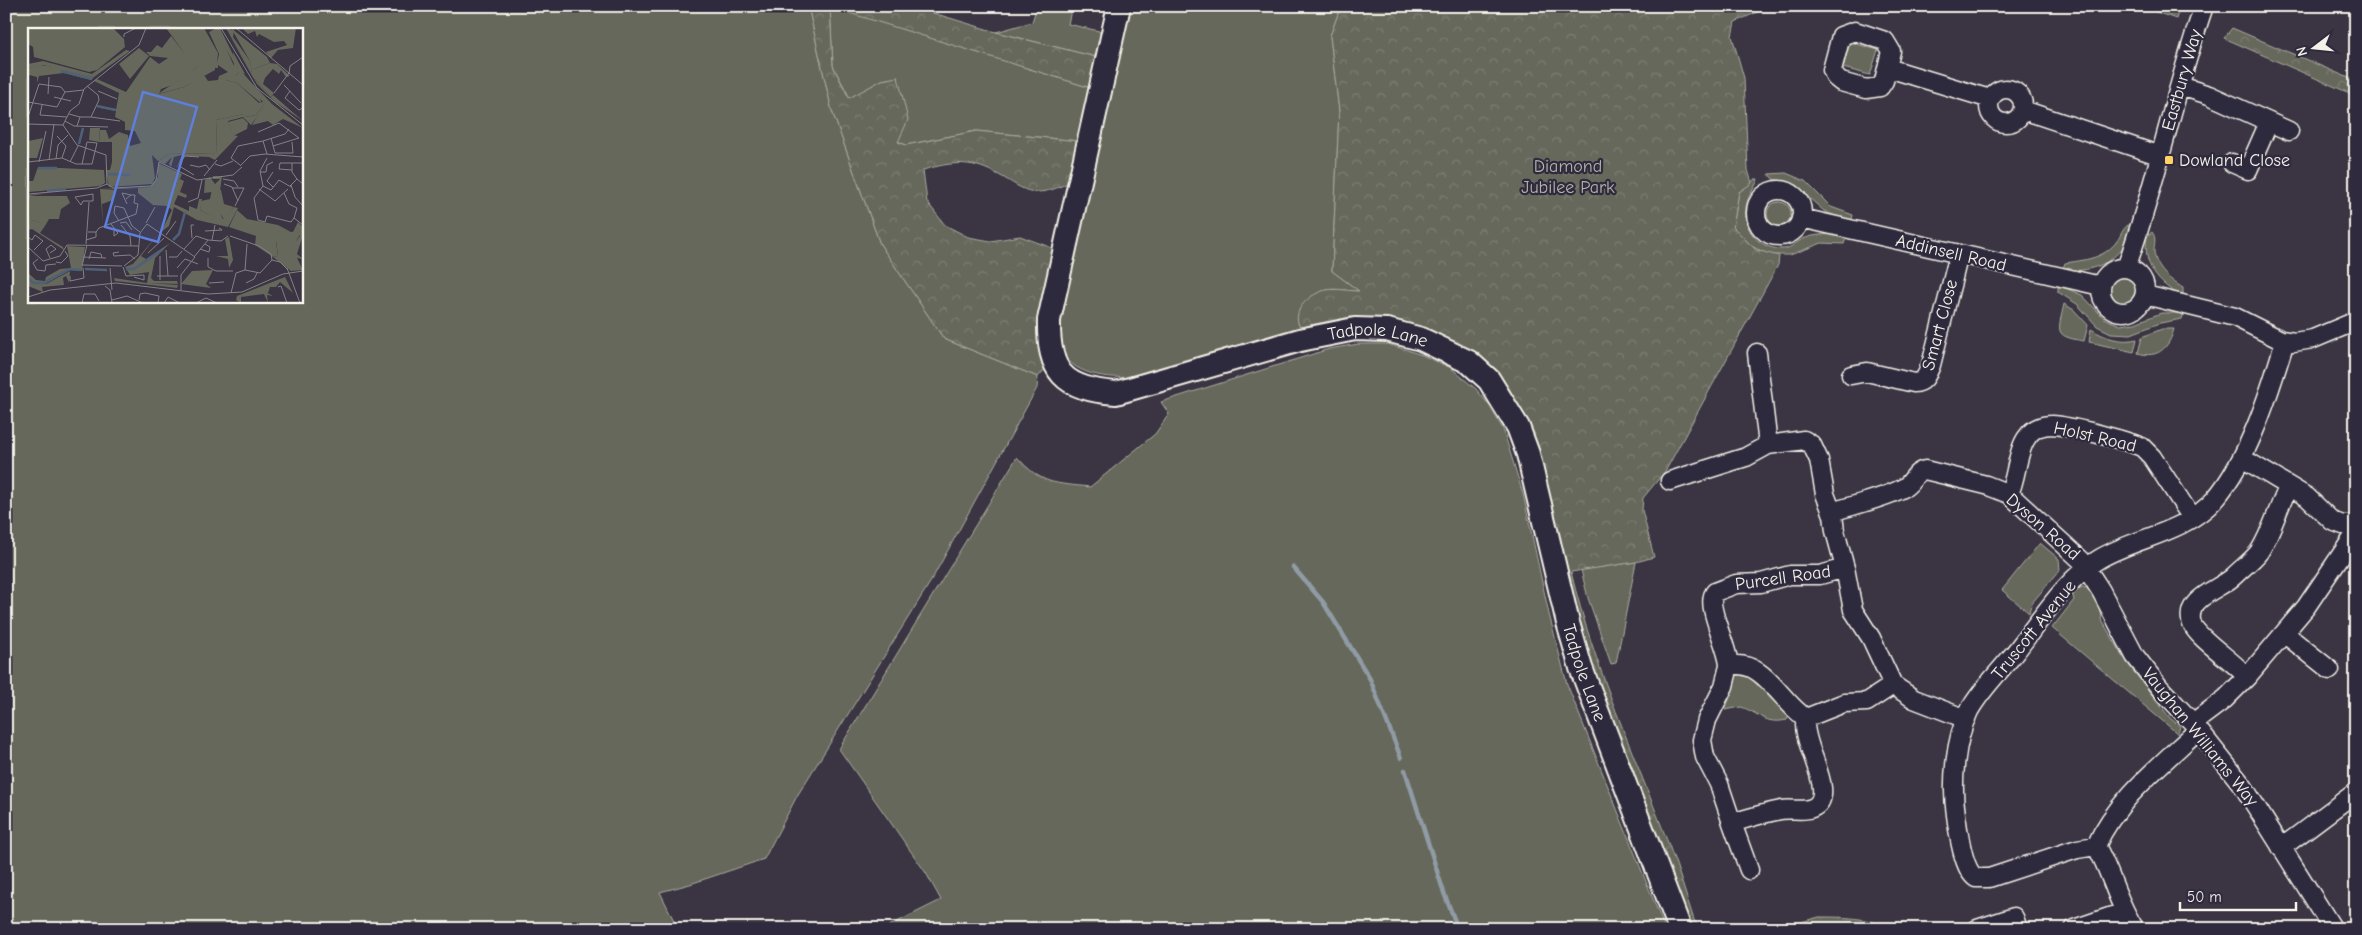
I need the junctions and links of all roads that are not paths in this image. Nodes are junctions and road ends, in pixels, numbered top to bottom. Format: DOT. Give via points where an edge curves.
graph roads {
  1 [pos="1119,6"];
  2 [pos="2204,6"];
  3 [pos="1888,68"];
  4 [pos="2180,86"];
  5 [pos="1990,99"];
  6 [pos="2023,110"];
  7 [pos="2268,122"];
  8 [pos="2289,131"];
  9 [pos="2161,156"];
  10 [pos="2232,162"];
  11 [pos="1801,218"];
  12 [pos="1959,254"];
  13 [pos="2126,268"];
  14 [pos="2101,286"];
  15 [pos="2145,295"];
  16 [pos="2356,321"];
  17 [pos="2285,341"];
  18 [pos="1757,353"];
  19 [pos="1851,375"];
  20 [pos="1768,445"];
  21 [pos="2242,458"];
  22 [pos="1670,481"];
  23 [pos="2289,486"];
  24 [pos="2009,494"];
  25 [pos="1833,515"];
  26 [pos="2192,518"];
  27 [pos="2356,525"];
  28 [pos="2356,533"];
  29 [pos="2087,567"];
  30 [pos="1844,568"];
  31 [pos="2285,634"];
  32 [pos="1728,666"];
  33 [pos="2330,670"];
  34 [pos="2247,677"];
  35 [pos="1893,685"];
  36 [pos="1806,718"];
  37 [pos="1966,719"];
  38 [pos="2195,727"];
  39 [pos="2356,792"];
  40 [pos="1732,823"];
  41 [pos="2096,846"];
  42 [pos="2281,848"];
  43 [pos="1749,870"];
  44 [pos="2124,912"];
  45 [pos="1680,929"];
  46 [pos="1977,929"];
  47 [pos="2018,929"];
  48 [pos="2074,929"];
  49 [pos="2135,929"];
  50 [pos="2332,929"];
  1 -- 45 [label="street, Tadpole Lane" via="1049,320 1052,361 1063,377 1078,386 1116,394 1300,340 1355,329 1402,333 1440,347 1469,362 1489,380 1518,427 1528,454 1581,668"];
  2 -- 4 [label="street, Eastbury Way"];
  3 -- 5 [label="street"];
  4 -- 7 [label="street" via="2209,95"];
  4 -- 9 [label="street, Eastbury Way"];
  5 -- 6 [label="street" via="2001,89 2010,89 2021,96"];
  5 -- 6 [label="street" via="1990,112 2000,122 2016,120"];
  6 -- 9 [label="street"];
  7 -- 8 [label="street"];
  7 -- 10 [label="street" via="2248,170"];
  9 -- 13 [label="street, Eastbury Way"];
  11 -- 12 [label="street, Addinsell Road"];
  12 -- 14 [label="street, Addinsell Road"];
  12 -- 19 [label="street, Smart Close" via="1926,378 1914,383 1867,372"];
  13 -- 14 [label="street" via="2107,275"];
  13 -- 15 [label="street" via="2139,274"];
  14 -- 15 [label="street" via="2107,305 2119,312 2138,306"];
  15 -- 17 [label="street" via="2235,317"];
  16 -- 17 [label="street" via="2306,341"];
  17 -- 21 [label="street, Truscott Avenue"];
  18 -- 20 [label="street"];
  20 -- 22 [label="street" via="1746,457"];
  20 -- 25 [label="street, Purcell Road" via="1804,440 1812,445"];
  21 -- 23 [label="street"];
  21 -- 26 [label="street, Truscott Avenue" via="2214,499"];
  23 -- 27 [label="street" via="2307,497 2332,521"];
  23 -- 34 [label="street" via="2258,553 2229,581 2203,596 2192,614 2193,627 2198,634 2236,664"];
  24 -- 25 [label="street, Dyson Road" via="1925,470 1917,472 1900,489 1838,510"];
  24 -- 26 [label="street, Holst Road" via="2028,435 2038,428 2053,425 2142,447"];
  24 -- 29 [label="street, Dyson Road"];
  25 -- 30 [label="street, Purcell Road"];
  26 -- 29 [label="street, Truscott Avenue" via="2166,532 2108,554"];
  28 -- 31 [label="street"];
  29 -- 37 [label="street, Truscott Avenue" via="1977,699"];
  29 -- 38 [label="street, Vaughan Williams Way" via="2135,656"];
  30 -- 32 [label="street, Purcell Road" via="1820,575 1736,584 1715,592 1713,609"];
  30 -- 35 [label="street" via="1853,610 1871,638"];
  31 -- 33 [label="street"];
  31 -- 34 [label="street"];
  32 -- 36 [label="street" via="1743,665 1760,673"];
  32 -- 40 [label="street, Purcell Road" via="1724,686 1707,720 1702,740 1705,757 1719,784"];
  34 -- 38 [label="street"];
  35 -- 36 [label="street" via="1867,702 1844,703"];
  35 -- 37 [label="street" via="1914,699"];
  36 -- 40 [label="street" via="1804,734 1822,782 1820,800 1807,809 1780,810"];
  37 -- 41 [label="street, Truscott Avenue" via="1957,757 1955,798 1959,832 1971,874 1976,878 1990,878 2077,849"];
  38 -- 41 [label="street" via="2134,793 2103,831"];
  38 -- 42 [label="street, Vaughan Williams Way" via="2243,786"];
  39 -- 42 [label="street"];
  40 -- 43 [label="street, Purcell Road"];
  41 -- 44 [label="street"];
  42 -- 50 [label="street, Vaughan Williams Way"];
  44 -- 48 [label="street"];
  44 -- 49 [label="street"];
  46 -- 47 [label="street" via="2014,917"];
}
